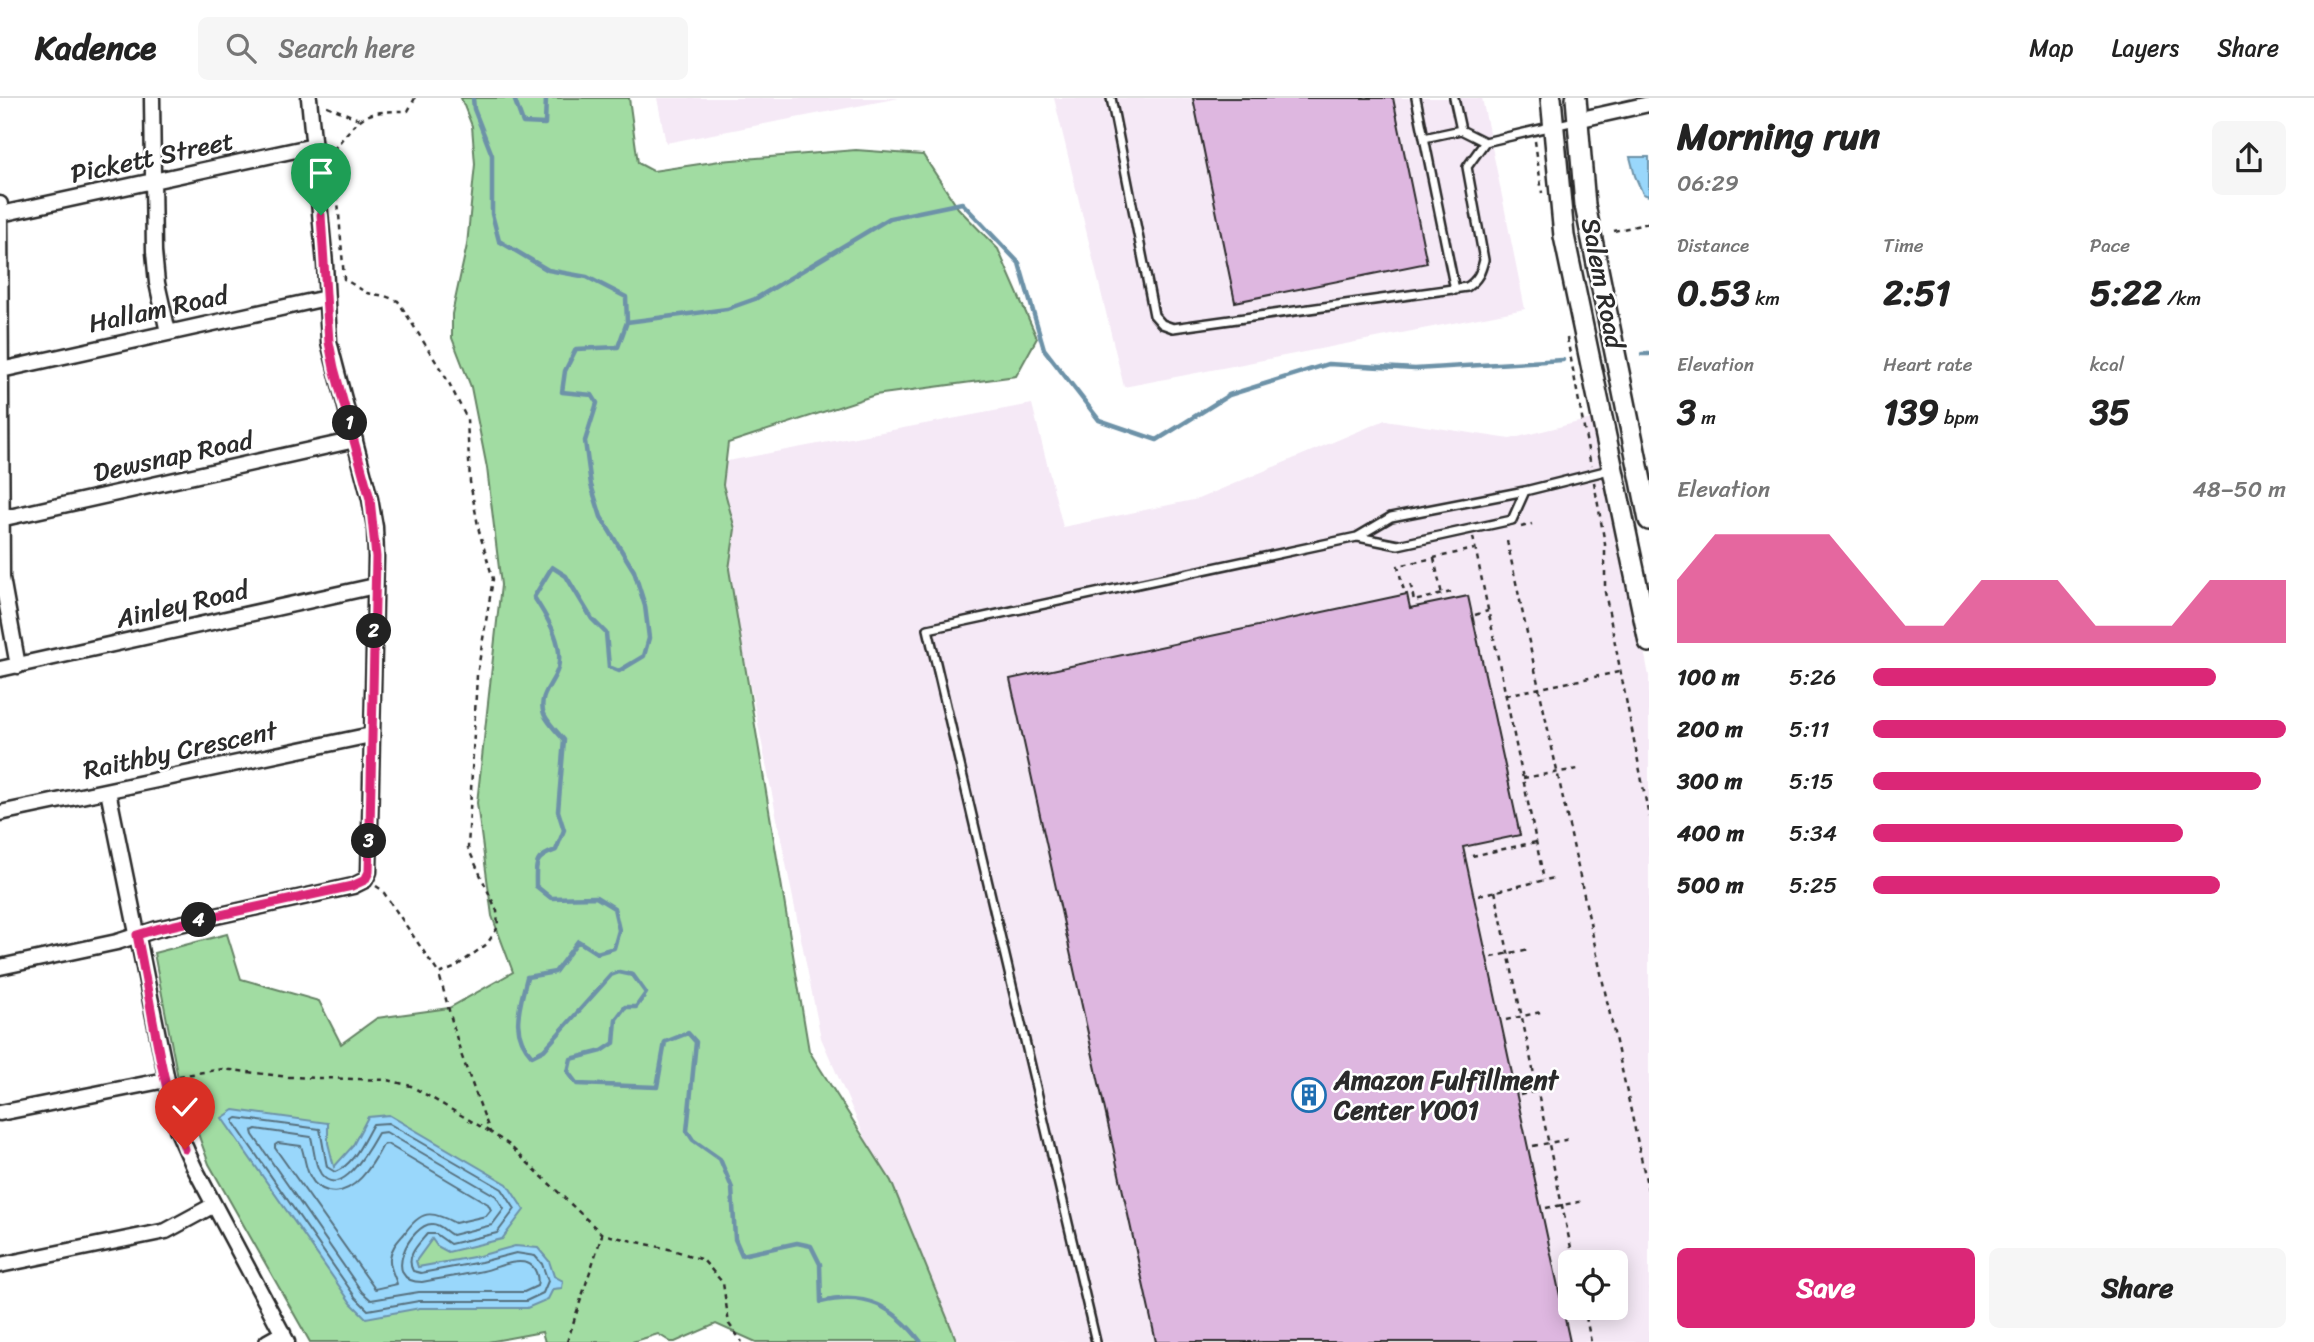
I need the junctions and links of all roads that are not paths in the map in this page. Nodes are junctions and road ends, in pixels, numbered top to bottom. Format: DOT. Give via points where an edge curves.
graph roads {
  1 [pos="152,98"];
  2 [pos="309,98"];
  3 [pos="1111,98"];
  4 [pos="1416,98"];
  5 [pos="1454,98"];
  6 [pos="1551,98"];
  7 [pos="1576,98"];
  8 [pos="1649,104"];
  9 [pos="1577,120"];
  10 [pos="1553,126"];
  11 [pos="1461,130"];
  12 [pos="1424,138"];
  13 [pos="1485,142"];
  14 [pos="314,146"];
  15 [pos="154,182"];
  16 [pos="0,204"];
  17 [pos="1,214"];
  18 [pos="1455,290"];
  19 [pos="326,298"];
  20 [pos="169,332"];
  21 [pos="1,370"];
  22 [pos="355,440"];
  23 [pos="1614,469"];
  24 [pos="1525,491"];
  25 [pos="1,519"];
  26 [pos="1649,520"];
  27 [pos="1357,537"];
  28 [pos="375,586"];
  29 [pos="1649,642"];
  30 [pos="18,666"];
  31 [pos="0,669"];
  32 [pos="372,735"];
  33 [pos="108,791"];
  34 [pos="0,813"];
  35 [pos="137,935"];
  36 [pos="0,967"];
  37 [pos="166,1080"];
  38 [pos="0,1113"];
  39 [pos="214,1205"];
  40 [pos="0,1265"];
  41 [pos="285,1338"];
  42 [pos="267,1342"];
  43 [pos="1096,1342"];
  1 -- 15 [label="street"];
  2 -- 14 [label="street"];
  3 -- 18 [label="lane" via="1154,315 1162,324 1173,328"];
  4 -- 12 [label="lane"];
  5 -- 11 [label="lane"];
  6 -- 10 [label="main road, Salem Road"];
  7 -- 9 [label="main road, Salem Road"];
  8 -- 9 [label="street"];
  9 -- 10 [label="lane"];
  9 -- 26 [label="main road, Salem Road" via="1585,205"];
  10 -- 13 [label="lane"];
  10 -- 23 [label="main road, Salem Road" via="1564,236"];
  11 -- 12 [label="lane"];
  11 -- 13 [label="lane"];
  12 -- 18 [label="lane"];
  13 -- 18 [label="lane" via="1467,167 1484,260 1476,281"];
  14 -- 15 [label="street, Pickett Street"];
  14 -- 19 [label="street"];
  15 -- 17 [label="street, Pickett Street"];
  15 -- 20 [label="street" via="156,272"];
  16 -- 17 [label="street"];
  17 -- 21 [label="street"];
  19 -- 20 [label="street, Hallam Road"];
  19 -- 22 [label="street" via="334,368"];
  20 -- 21 [label="street, Hallam Road"];
  21 -- 25 [label="street"];
  22 -- 25 [label="street, Dewsnap Road"];
  22 -- 28 [label="street" via="374,527"];
  23 -- 24 [label="lane"];
  23 -- 29 [label="main road, Salem Road"];
  24 -- 27 [label="lane" via="1391,517"];
  24 -- 27 [label="lane" via="1512,520 1398,545"];
  25 -- 30 [label="street" via="2,578"];
  27 -- 43 [label="lane" via="928,629"];
  28 -- 30 [label="street, Ainley Road"];
  28 -- 32 [label="street"];
  30 -- 31 [label="street, Ainley Road"];
  32 -- 33 [label="street, Raithby Crescent"];
  32 -- 35 [label="street" via="369,872 365,880"];
  33 -- 34 [label="street, Raithby Crescent"];
  33 -- 35 [label="street"];
  35 -- 36 [label="street"];
  35 -- 37 [label="street"];
  37 -- 38 [label="street"];
  37 -- 39 [label="street" via="177,1129"];
  39 -- 40 [label="street" via="166,1231"];
  39 -- 41 [label="street"];
  41 -- 42 [label="street"];
}
